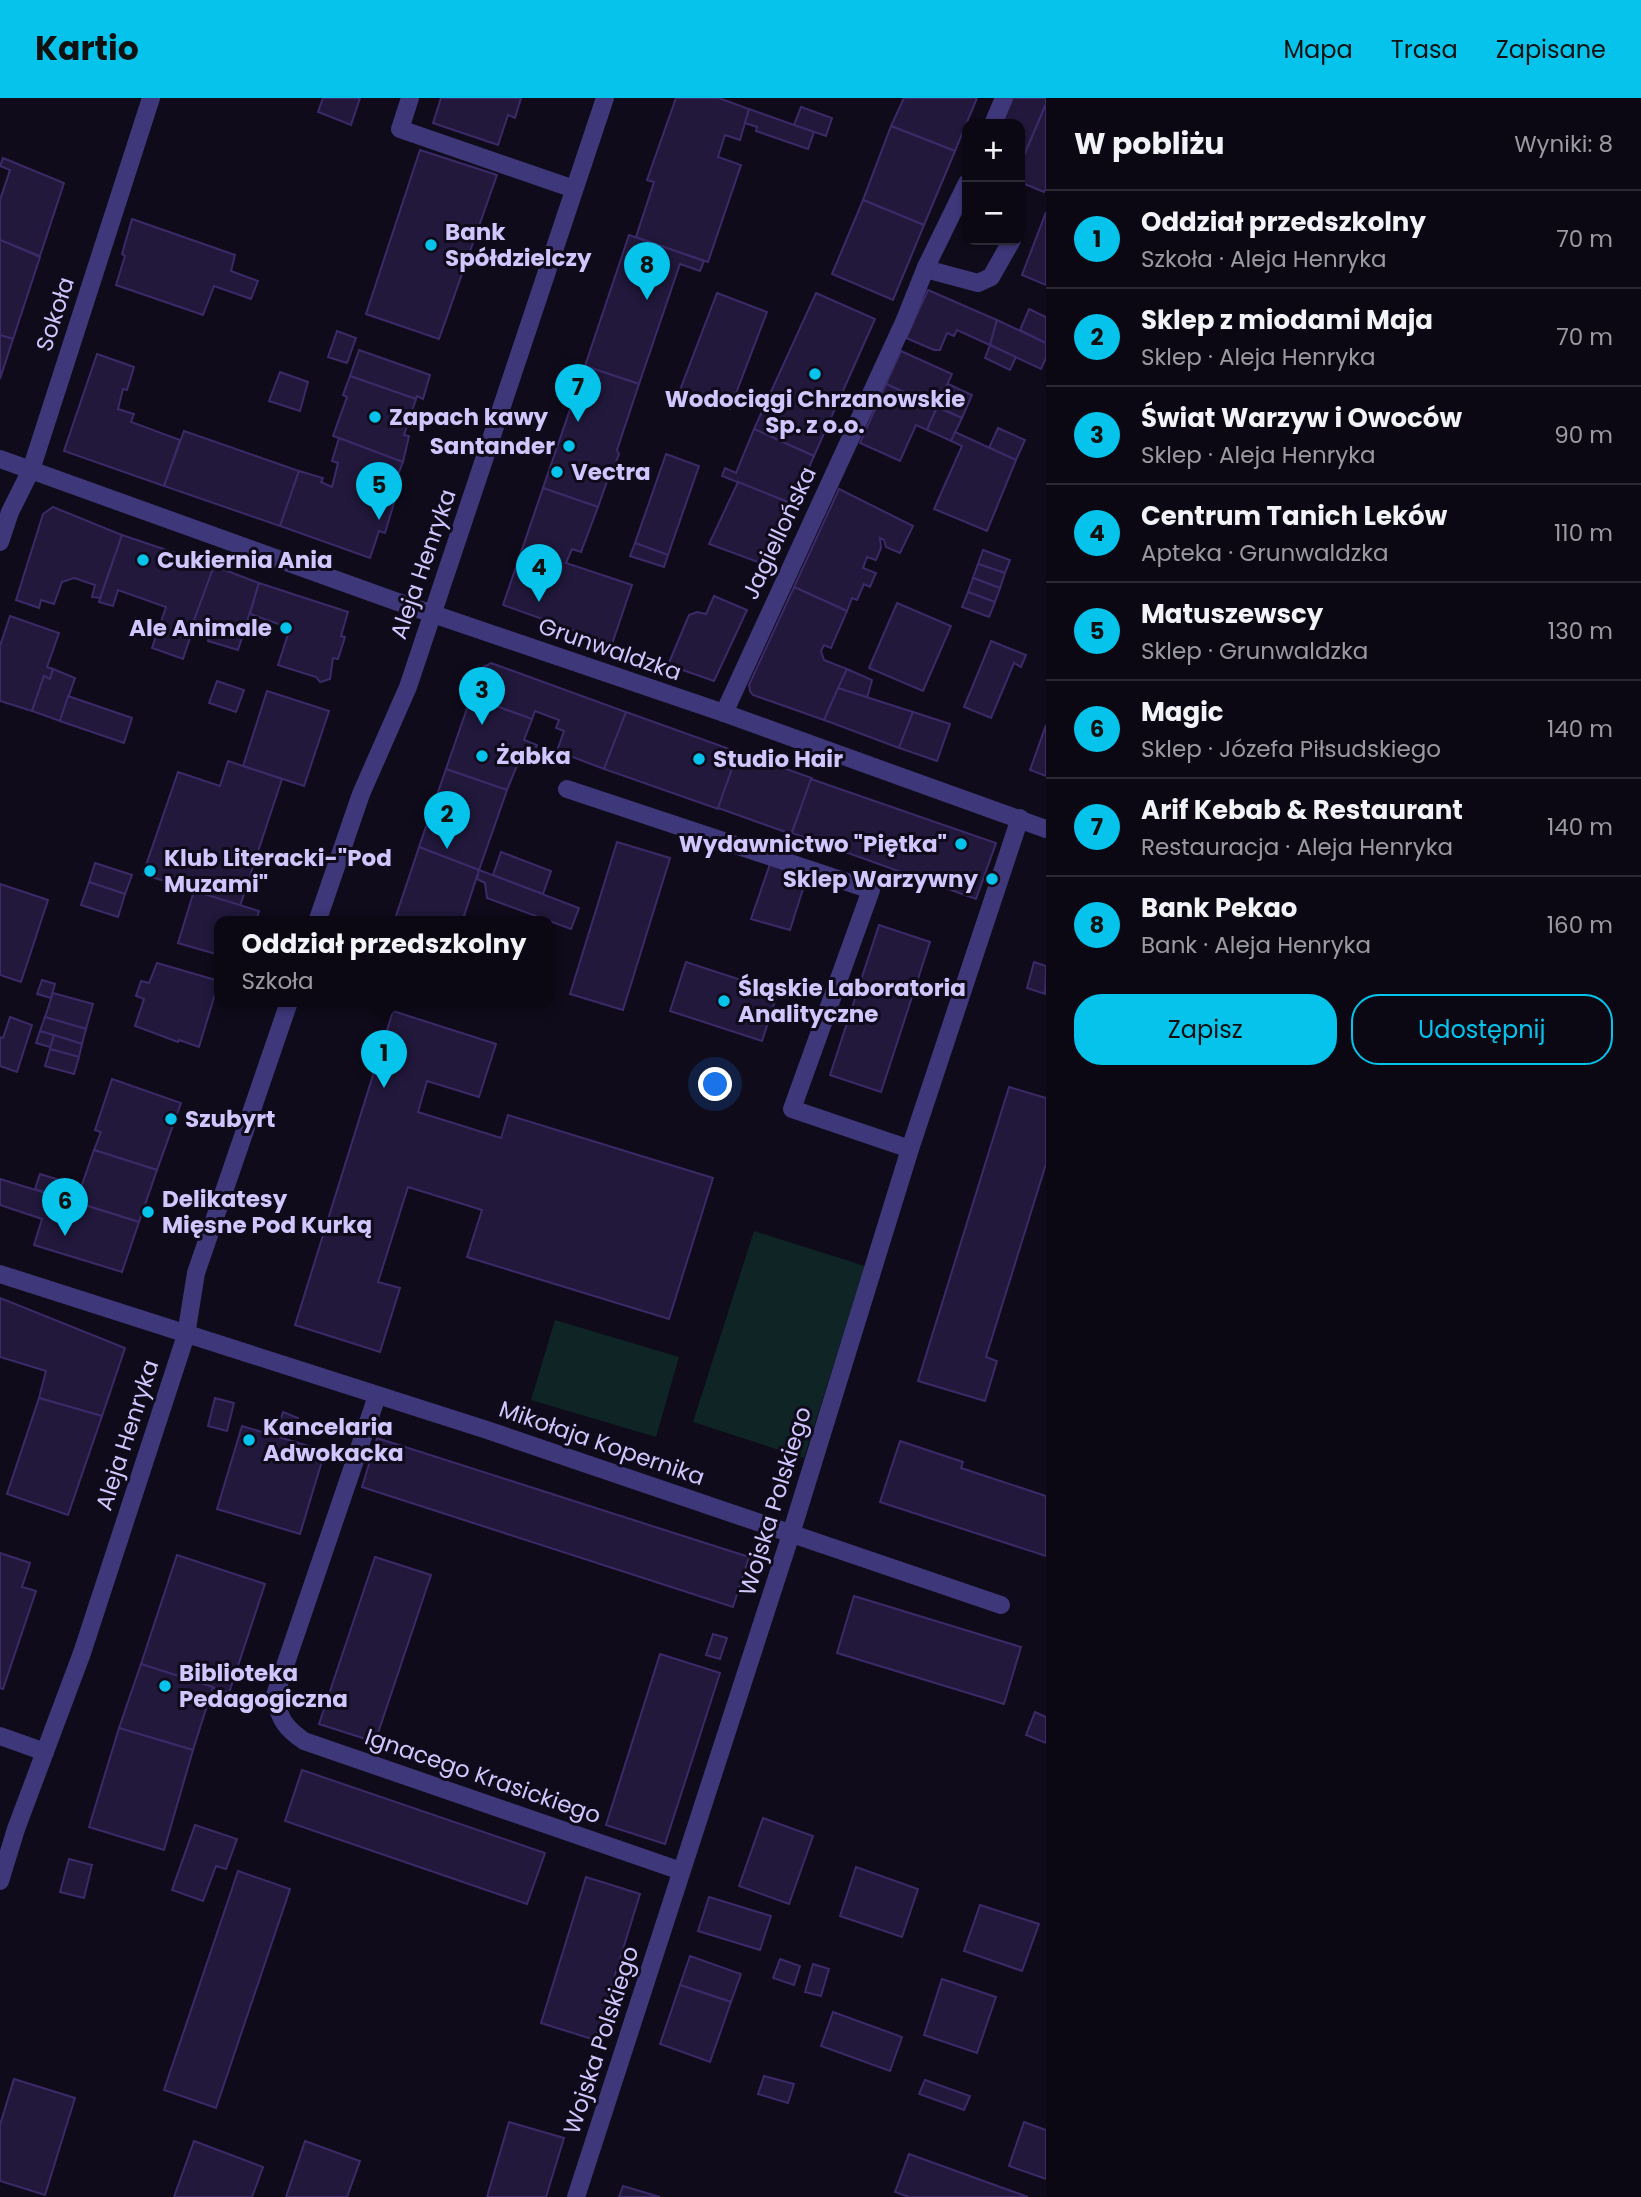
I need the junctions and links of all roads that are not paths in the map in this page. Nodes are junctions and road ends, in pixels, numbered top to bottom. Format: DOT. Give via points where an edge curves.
graph roads {
  1 [pos="151,98"];
  2 [pos="410,98"];
  3 [pos="605,98"];
  4 [pos="1004,98"];
  5 [pos="995,119"];
  6 [pos="574,189"];
  7 [pos="962,193"];
  8 [pos="1009,245"];
  9 [pos="926,267"];
  10 [pos="0,459"];
  11 [pos="31,470"];
  12 [pos="0,542"];
  13 [pos="433,612"];
  14 [pos="724,713"];
  15 [pos="567,789"];
  16 [pos="1020,818"];
  17 [pos="1046,829"];
  18 [pos="319,916"];
  19 [pos="287,1007"];
  20 [pos="910,1149"];
  21 [pos="0,1274"];
  22 [pos="186,1335"];
  23 [pos="377,1396"];
  24 [pos="792,1534"];
  25 [pos="1000,1605"];
  26 [pos="0,1736"];
  27 [pos="45,1752"];
  28 [pos="681,1871"];
  29 [pos="0,1881"];
  30 [pos="576,2197"];
  1 -- 11 [label="street, Sokoła"];
  2 -- 6 [label="street" via="400,130"];
  3 -- 6 [label="street, Aleja Henryka"];
  4 -- 5 [label="street"];
  6 -- 13 [label="street, Aleja Henryka"];
  7 -- 9 [label="street, Jagiellońska"];
  8 -- 9 [label="street" via="991,277 978,283"];
  9 -- 14 [label="street, Jagiellońska"];
  10 -- 11 [label="street, Grunwaldzka"];
  11 -- 12 [label="street, Sokoła"];
  11 -- 13 [label="street, Grunwaldzka"];
  13 -- 14 [label="street, Grunwaldzka"];
  13 -- 18 [label="street, Aleja Henryka" via="408,687 361,794"];
  14 -- 16 [label="street, Grunwaldzka"];
  15 -- 20 [label="street" via="871,890 792,1109"];
  16 -- 17 [label="street, Grunwaldzka"];
  16 -- 20 [label="street, Wojska Polskiego"];
  19 -- 22 [label="street, Aleja Henryka" via="196,1273"];
  20 -- 24 [label="street, Wojska Polskiego"];
  21 -- 22 [label="street, Mikołaja Kopernika"];
  22 -- 23 [label="street, Mikołaja Kopernika"];
  22 -- 27 [label="street, Aleja Henryka"];
  23 -- 24 [label="street, Mikołaja Kopernika"];
  23 -- 28 [label="street, Ignacego Krasickiego" via="274,1698 281,1721 304,1741"];
  24 -- 25 [label="street, Mikołaja Kopernika"];
  24 -- 28 [label="street, Wojska Polskiego"];
  26 -- 27 [label="street"];
  27 -- 29 [label="street, Aleja Henryka"];
  28 -- 30 [label="street, Wojska Polskiego"];
}
